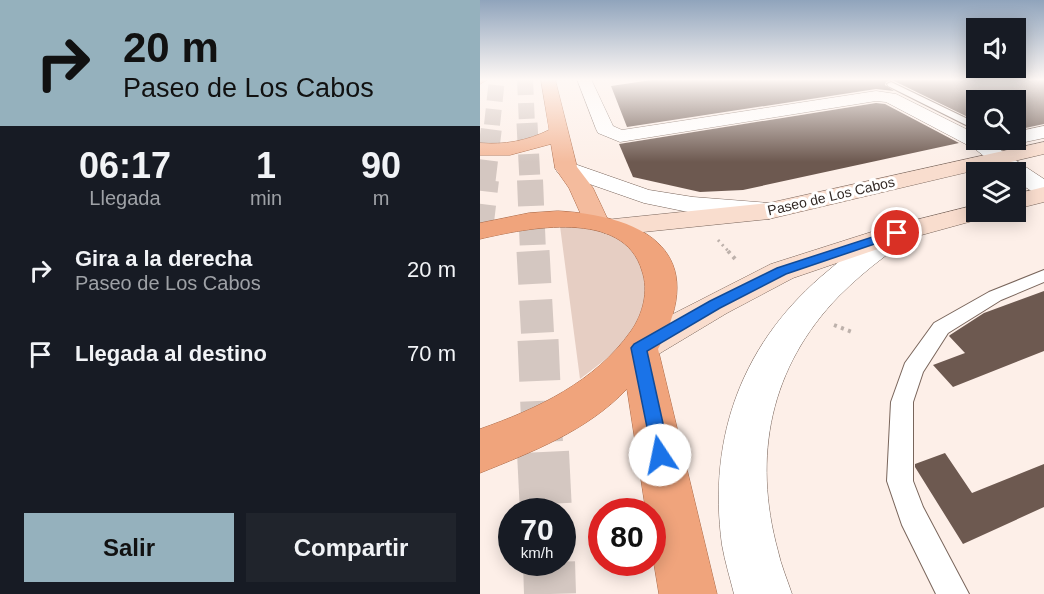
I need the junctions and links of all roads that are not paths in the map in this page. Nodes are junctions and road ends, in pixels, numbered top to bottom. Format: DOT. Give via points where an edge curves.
graph roads {
  1 [pos="554,107"];
  2 [pos="596,107"];
  3 [pos="814,107"];
  4 [pos="911,107"];
  5 [pos="936,107"];
  6 [pos="966,122"];
  7 [pos="1044,132"];
  8 [pos="559,133"];
  9 [pos="966,136"];
  10 [pos="1026,140"];
  11 [pos="480,149"];
  12 [pos="995,150"];
  13 [pos="1017,150"];
  14 [pos="566,168"];
  15 [pos="1044,189"];
  16 [pos="1044,194"];
  17 [pos="1026,199"];
  18 [pos="769,211"];
  19 [pos="966,215"];
  20 [pos="605,225"];
  21 [pos="480,231"];
  22 [pos="897,233"];
  23 [pos="1044,276"];
  24 [pos="639,348"];
  25 [pos="480,451"];
  26 [pos="688,594"];
  27 [pos="762,594"];
  28 [pos="953,594"];
  1 -- 8 [label="main road"];
  2 -- 3 [label="street" via="605,129 612,134 632,136"];
  4 -- 9 [label="street"];
  5 -- 6 [label="lane"];
  7 -- 10 [label="street"];
  8 -- 11 [label="main road" via="522,146"];
  8 -- 14 [label="main road"];
  12 -- 18 [label="main road, Paseo de Los Cabos"];
  13 -- 15 [label="street"];
  14 -- 18 [label="street" via="644,196 693,205"];
  14 -- 20 [label="main road"];
  16 -- 17 [label="main road"];
  18 -- 20 [label="main road, Paseo de Los Cabos"];
  19 -- 22 [label="main road"];
  20 -- 21 [label="highway" via="576,219 531,220"];
  20 -- 24 [label="highway" via="643,244 660,270 660,305"];
  22 -- 24 [label="main road" via="782,271"];
  22 -- 27 [label="street" via="825,291 775,353 760,382 748,416 743,474 748,537"];
  23 -- 28 [label="lane" via="995,296 941,328 913,369 902,402 900,481 912,514"];
  24 -- 25 [label="highway" via="621,370 566,413"];
  24 -- 26 [label="highway"];
}
